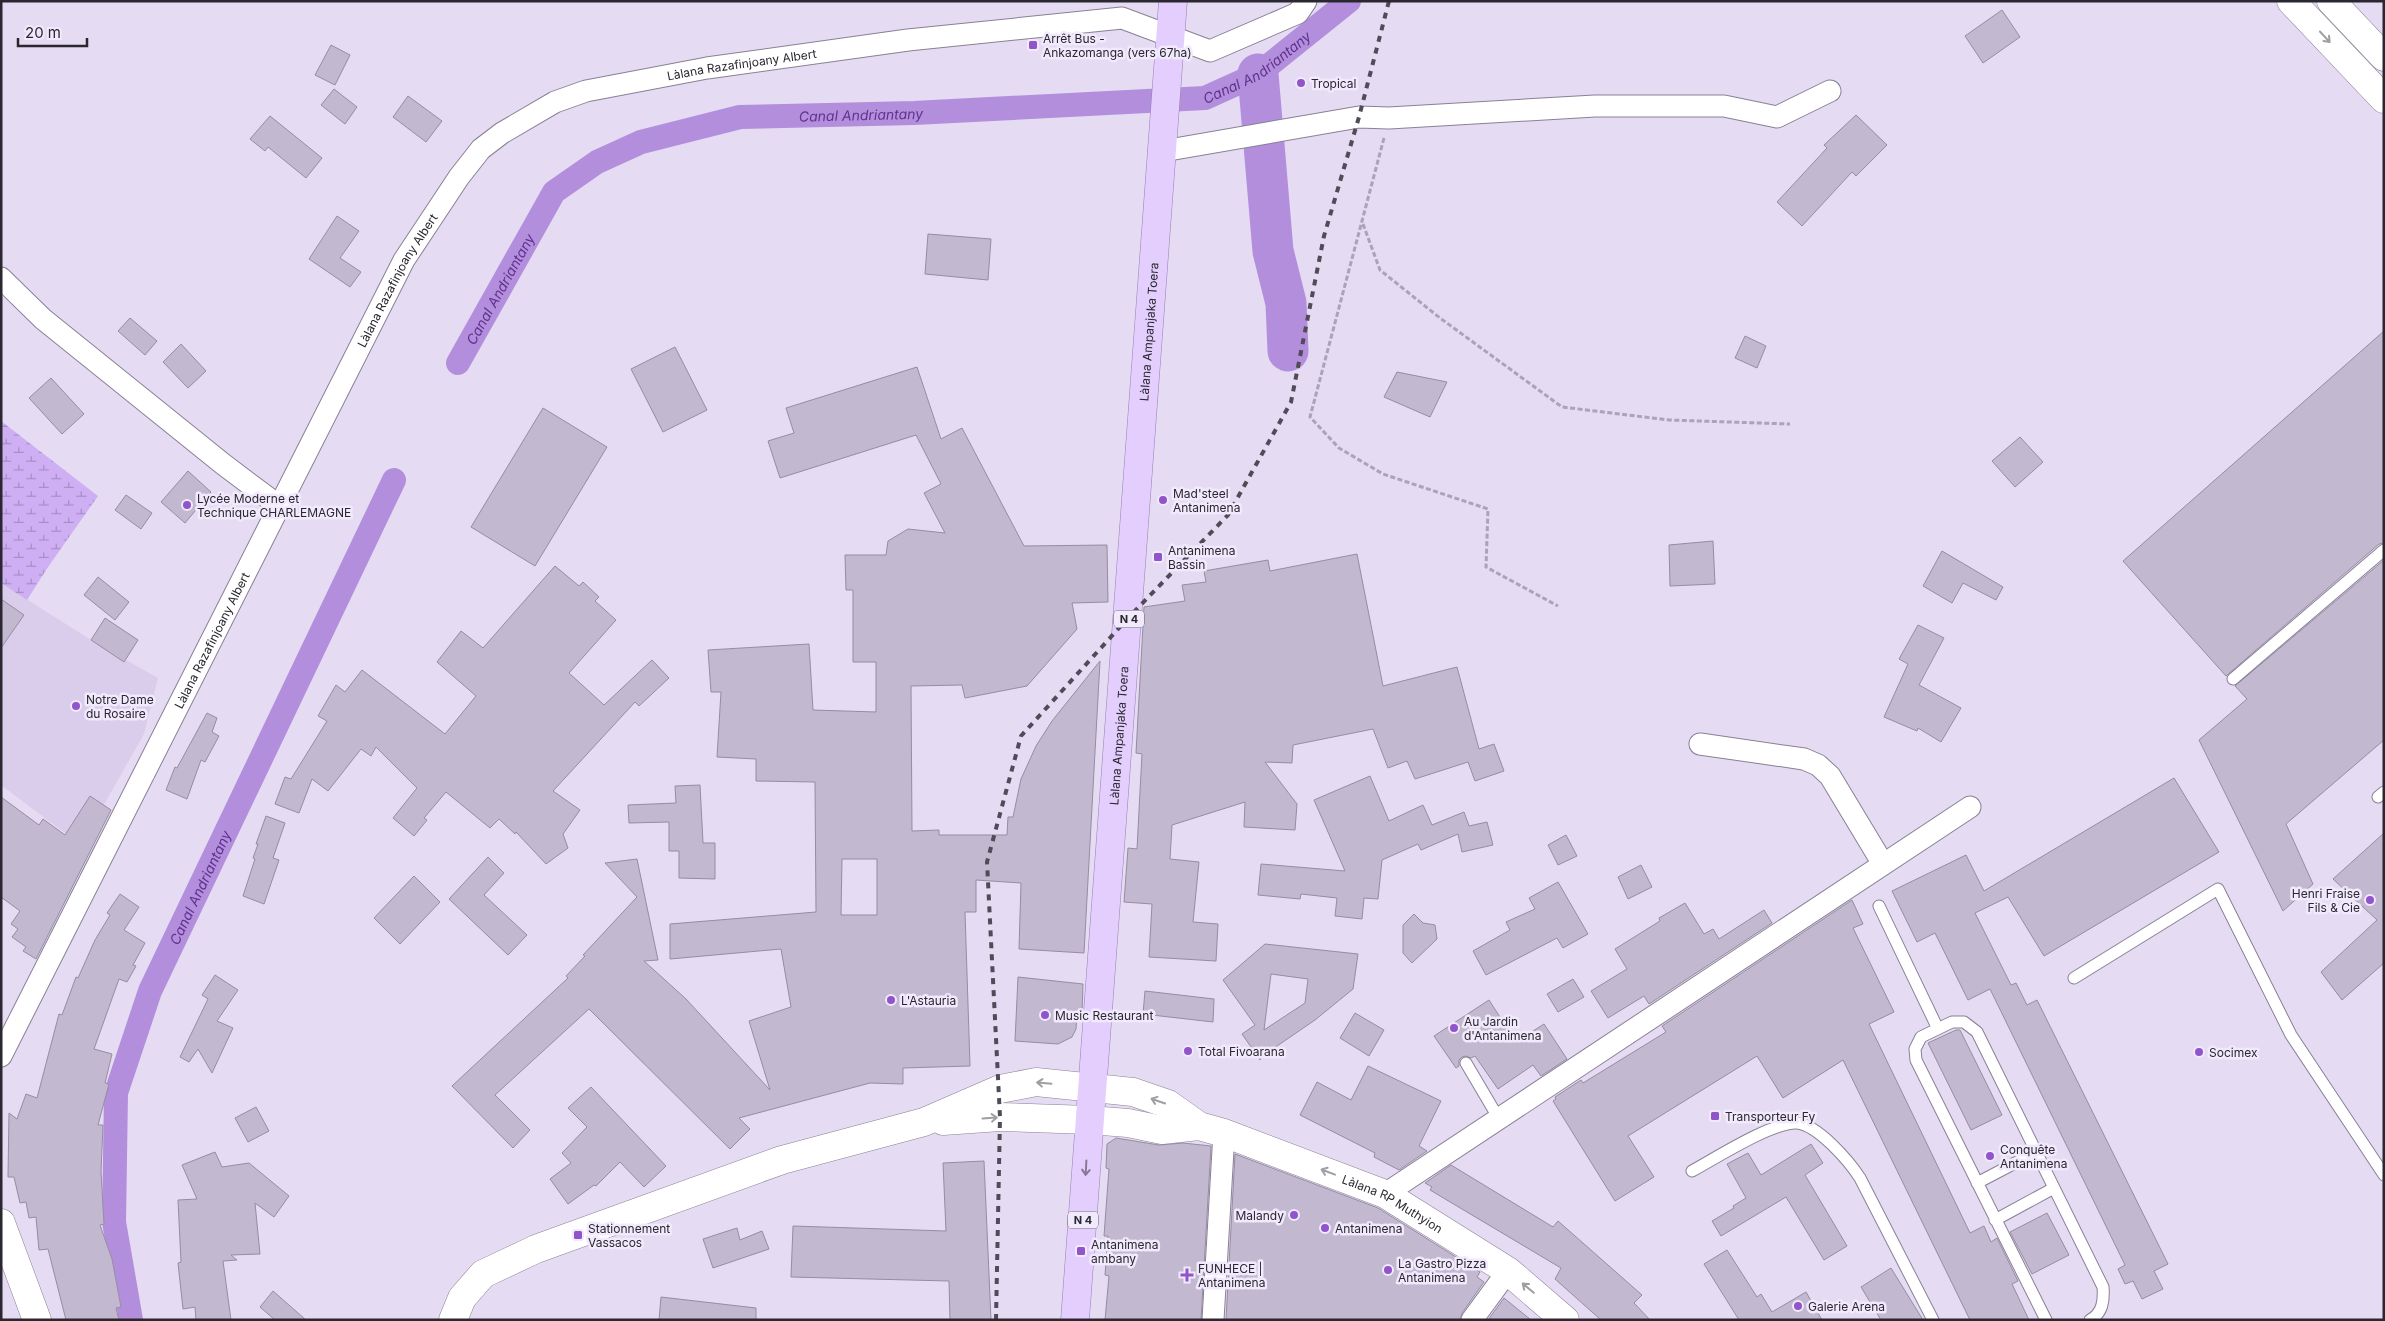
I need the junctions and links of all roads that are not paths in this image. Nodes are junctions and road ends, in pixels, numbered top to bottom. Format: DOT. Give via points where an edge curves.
graph roads {
  1 [pos="1173,1"];
  2 [pos="1306,1"];
  3 [pos="2291,1"];
  4 [pos="2331,1"];
  5 [pos="1170,50"];
  6 [pos="2384,56"];
  7 [pos="1830,91"];
  8 [pos="2384,99"];
  9 [pos="1163,151"];
  10 [pos="1,278"];
  11 [pos="279,506"];
  12 [pos="2384,550"];
  13 [pos="2233,679"];
  14 [pos="1700,744"];
  15 [pos="1970,807"];
  16 [pos="1883,864"];
  17 [pos="1879,906"];
  18 [pos="2074,978"];
  19 [pos="1938,1029"];
  20 [pos="1,1056"];
  21 [pos="1466,1063"];
  22 [pos="1093,1087"];
  23 [pos="1499,1119"];
  24 [pos="1089,1120"];
  25 [pos="924,1122"];
  26 [pos="1212,1130"];
  27 [pos="2036,1152"];
  28 [pos="1692,1171"];
  29 [pos="2384,1176"];
  30 [pos="1977,1183"];
  31 [pos="2054,1188"];
  32 [pos="1385,1194"];
  33 [pos="1994,1220"];
  34 [pos="1,1223"];
  35 [pos="1508,1271"];
  36 [pos="37,1320"];
  37 [pos="453,1320"];
  38 [pos="1075,1320"];
  39 [pos="1213,1320"];
  40 [pos="1472,1320"];
  41 [pos="1565,1320"];
  42 [pos="1933,1320"];
  43 [pos="2046,1320"];
  44 [pos="2090,1320"];
  1 -- 5 [label="main road, N 4"];
  2 -- 5 [label="street, Làlana Razafinjoany Albert" via="1298,13 1210,51"];
  3 -- 8 [label="street, one-way"];
  4 -- 6 [label="street"];
  5 -- 9 [label="main road, N 4"];
  5 -- 11 [label="street, Làlana Razafinjoany Albert" via="1122,18 917,39 707,68 586,91 556,102 481,149 459,177 404,260"];
  7 -- 9 [label="street" via="1777,117 1724,106 1595,106 1359,117"];
  9 -- 22 [label="main road, Làlana Ampanjaka Toera / N 4"];
  10 -- 11 [label="street" via="43,319"];
  11 -- 20 [label="street, Làlana Razafinjoany Albert"];
  12 -- 13 [label="lane"];
  14 -- 16 [label="street" via="1804,759 1818,765 1830,776"];
  15 -- 16 [label="street"];
  16 -- 23 [label="street"];
  17 -- 19 [label="lane"];
  18 -- 29 [label="lane" via="2218,889 2291,1035"];
  19 -- 27 [label="lane" via="1952,1022 1964,1022 1977,1032"];
  19 -- 30 [label="lane" via="1922,1037 1915,1048 1916,1060"];
  21 -- 23 [label="lane"];
  22 -- 24 [label="main road, Làlana Ampanjaka Toera / N 4"];
  22 -- 25 [label="street, Làlana RP Muthyion, one-way" via="1036,1082 1000,1089"];
  26 -- 22 [label="street, Làlana RP Muthyion, one-way" via="1168,1104 1133,1092"];
  23 -- 32 [label="street"];
  25 -- 24 [label="street, Làlana RP Muthyion, one-way" via="1000,1117"];
  24 -- 26 [label="street, Làlana RP Muthyion" via="1162,1130"];
  24 -- 38 [label="main road, Làlana Ampanjaka Toera / N 4, one-way"];
  25 -- 37 [label="street" via="782,1160 536,1249 483,1274 462,1298"];
  32 -- 26 [label="street, Làlana RP Muthyion, one-way"];
  26 -- 39 [label="street"];
  27 -- 30 [label="lane"];
  27 -- 31 [label="lane"];
  28 -- 42 [label="lane" via="1780,1124 1798,1123 1820,1133 1854,1168"];
  30 -- 33 [label="lane"];
  31 -- 33 [label="lane"];
  31 -- 44 [label="lane" via="2103,1287 2104,1303"];
  32 -- 35 [label="street, Làlana RP Muthyion"];
  33 -- 43 [label="lane"];
  34 -- 36 [label="street"];
  35 -- 40 [label="street"];
  41 -- 35 [label="street, Làlana RP Muthyion, one-way"];
}
